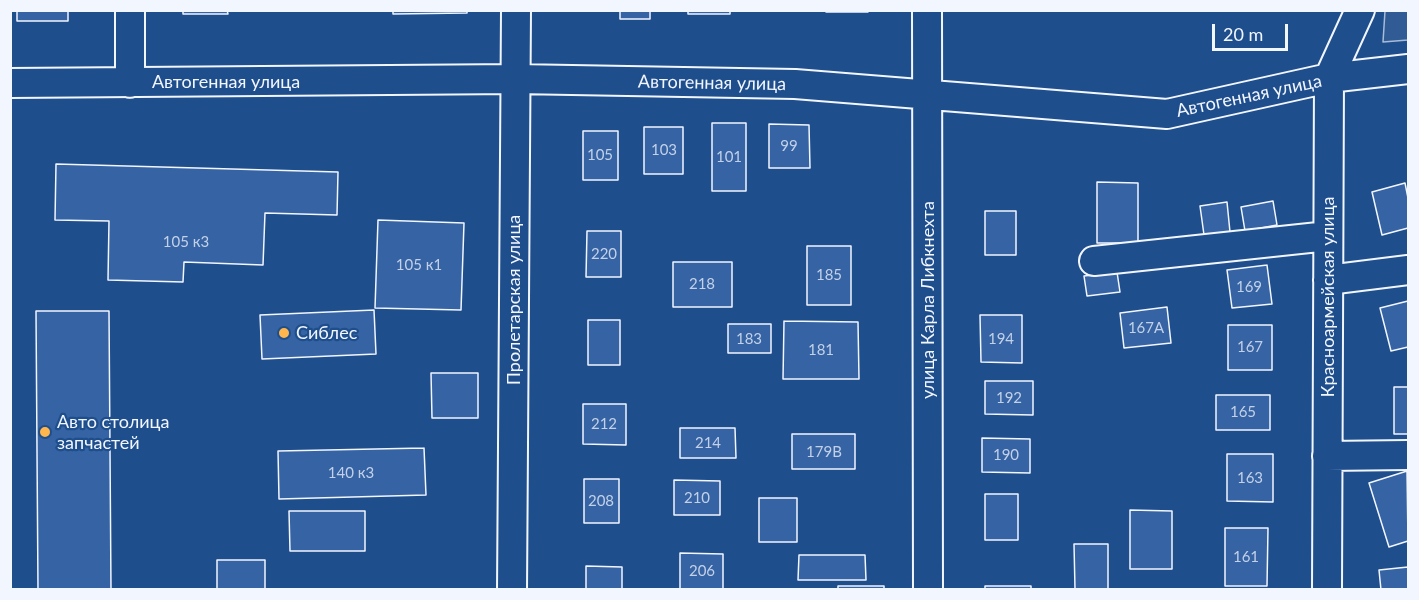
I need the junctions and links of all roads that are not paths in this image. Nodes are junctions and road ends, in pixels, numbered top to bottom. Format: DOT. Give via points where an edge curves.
graph roads {
  1 [pos="130,10"];
  2 [pos="516,10"];
  3 [pos="927,10"];
  4 [pos="1360,10"];
  5 [pos="1408,69"];
  6 [pos="1329,78"];
  7 [pos="516,80"];
  8 [pos="10,83"];
  9 [pos="130,83"];
  10 [pos="927,94"];
  11 [pos="1328,236"];
  12 [pos="1094,261"];
  13 [pos="1408,270"];
  14 [pos="1328,280"];
  15 [pos="1408,455"];
  16 [pos="1327,456"];
  17 [pos="512,590"];
  18 [pos="928,590"];
  19 [pos="1327,590"];
  1 -- 9 [label="street"];
  2 -- 7 [label="street, Пролетарская улица"];
  3 -- 10 [label="street, улица Карла Либкнехта"];
  4 -- 6 [label="street, Красноармейская улица"];
  5 -- 6 [label="street, Автогенная улица"];
  6 -- 10 [label="street, Автогенная улица" via="1167,114"];
  6 -- 11 [label="street, Красноармейская улица"];
  7 -- 9 [label="street, Автогенная улица"];
  7 -- 10 [label="street, Автогенная улица" via="795,84"];
  7 -- 17 [label="street, Пролетарская улица"];
  8 -- 9 [label="street, Автогенная улица"];
  10 -- 18 [label="street, улица Карла Либкнехта"];
  11 -- 12 [label="street"];
  11 -- 14 [label="street, Красноармейская улица"];
  13 -- 14 [label="street"];
  14 -- 16 [label="street, Красноармейская улица"];
  15 -- 16 [label="street"];
  16 -- 19 [label="street, Красноармейская улица"];
}
